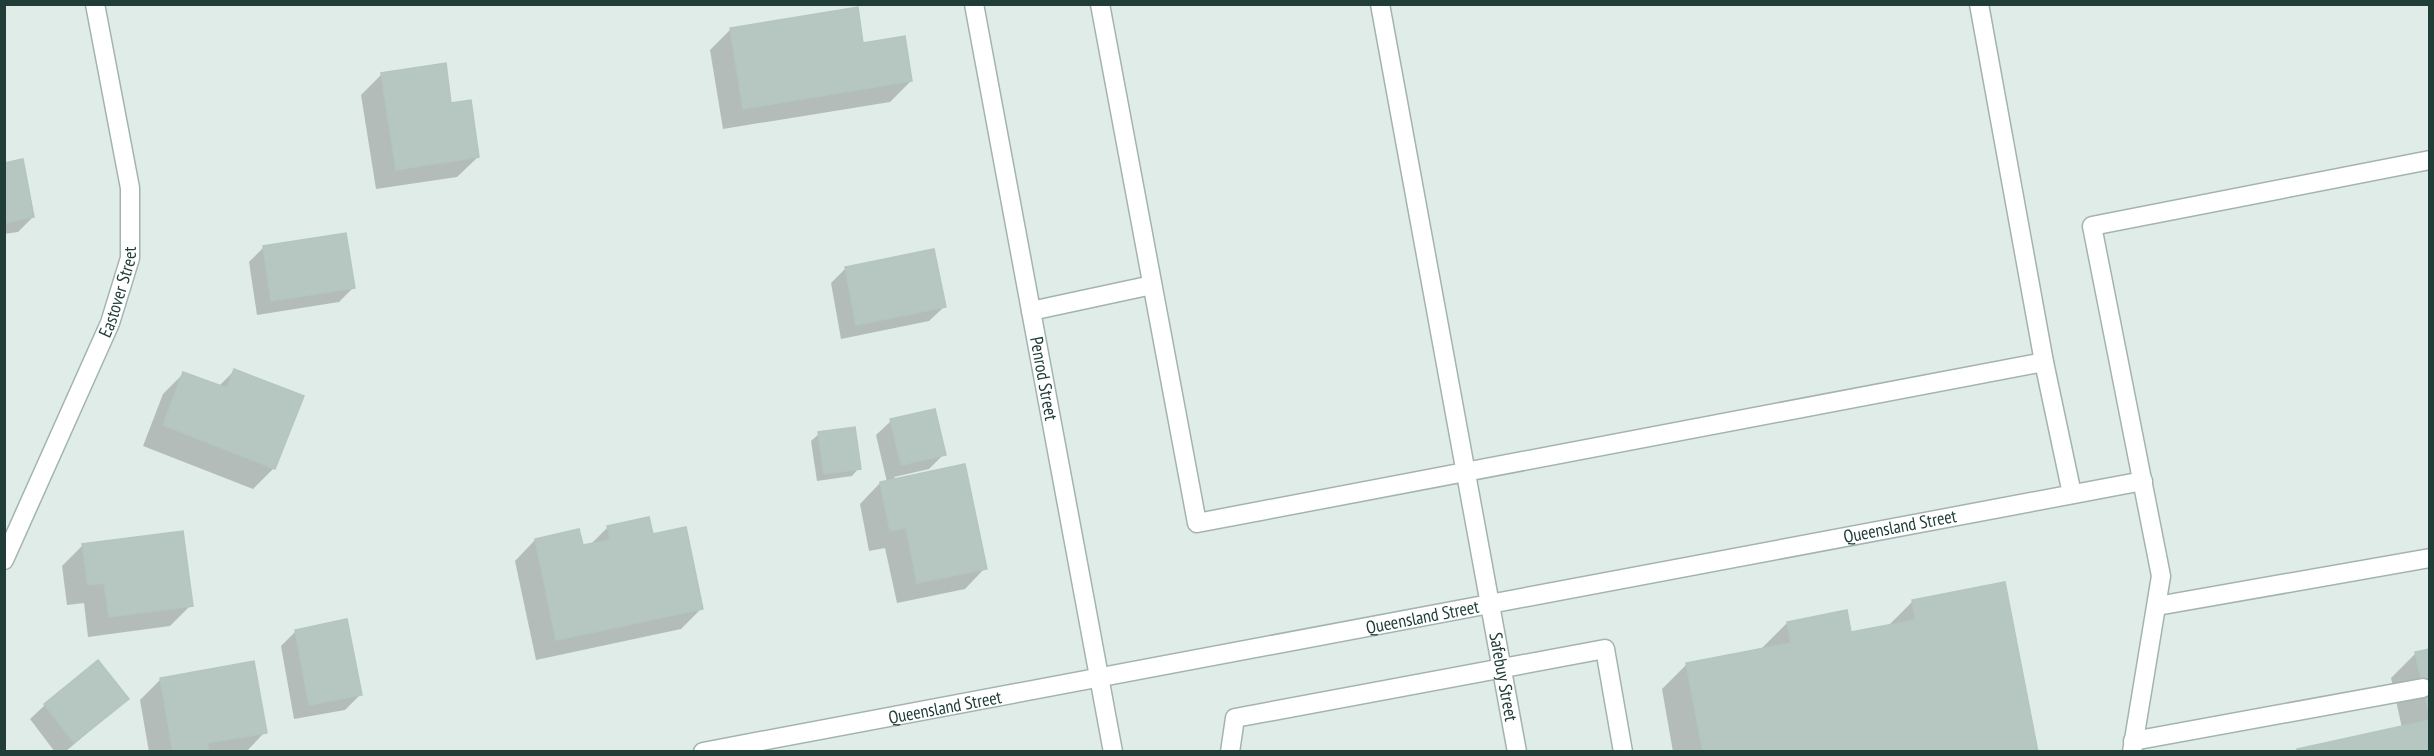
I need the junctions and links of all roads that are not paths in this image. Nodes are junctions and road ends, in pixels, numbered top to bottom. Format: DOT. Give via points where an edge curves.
graph roads {
  1 [pos="95,4"];
  2 [pos="974,4"];
  3 [pos="1100,4"];
  4 [pos="1380,4"];
  5 [pos="1979,4"];
  6 [pos="2430,160"];
  7 [pos="1152,285"];
  8 [pos="1031,311"];
  9 [pos="2044,362"];
  10 [pos="1464,470"];
  11 [pos="2143,481"];
  12 [pos="2072,494"];
  13 [pos="2430,558"];
  14 [pos="4,560"];
  15 [pos="1489,604"];
  16 [pos="2157,606"];
  17 [pos="1501,670"];
  18 [pos="1099,680"];
  19 [pos="2423,688"];
  20 [pos="2132,746"];
  21 [pos="703,752"];
  22 [pos="1113,752"];
  23 [pos="1230,752"];
  24 [pos="1517,752"];
  25 [pos="1623,752"];
  1 -- 14 [label="street, Eastover Street" via="130,188 130,258 110,323"];
  2 -- 8 [label="street, Penrod Street"];
  3 -- 7 [label="street"];
  4 -- 10 [label="street, Safebuy Street"];
  5 -- 9 [label="street"];
  6 -- 11 [label="street" via="2092,226"];
  7 -- 8 [label="street"];
  7 -- 10 [label="street" via="1197,523"];
  8 -- 18 [label="street, Penrod Street"];
  9 -- 10 [label="street"];
  9 -- 12 [label="street"];
  10 -- 15 [label="street, Safebuy Street"];
  11 -- 12 [label="street, Queensland Street"];
  11 -- 16 [label="street" via="2161,576"];
  12 -- 15 [label="street, Queensland Street"];
  13 -- 16 [label="street"];
  15 -- 17 [label="street, Safebuy Street"];
  15 -- 18 [label="street, Queensland Street"];
  16 -- 20 [label="street"];
  17 -- 23 [label="street" via="1235,718"];
  17 -- 24 [label="street, Safebuy Street"];
  17 -- 25 [label="street" via="1605,649"];
  18 -- 21 [label="street, Queensland Street"];
  18 -- 22 [label="street, Penrod Street"];
  19 -- 20 [label="street"];
}
